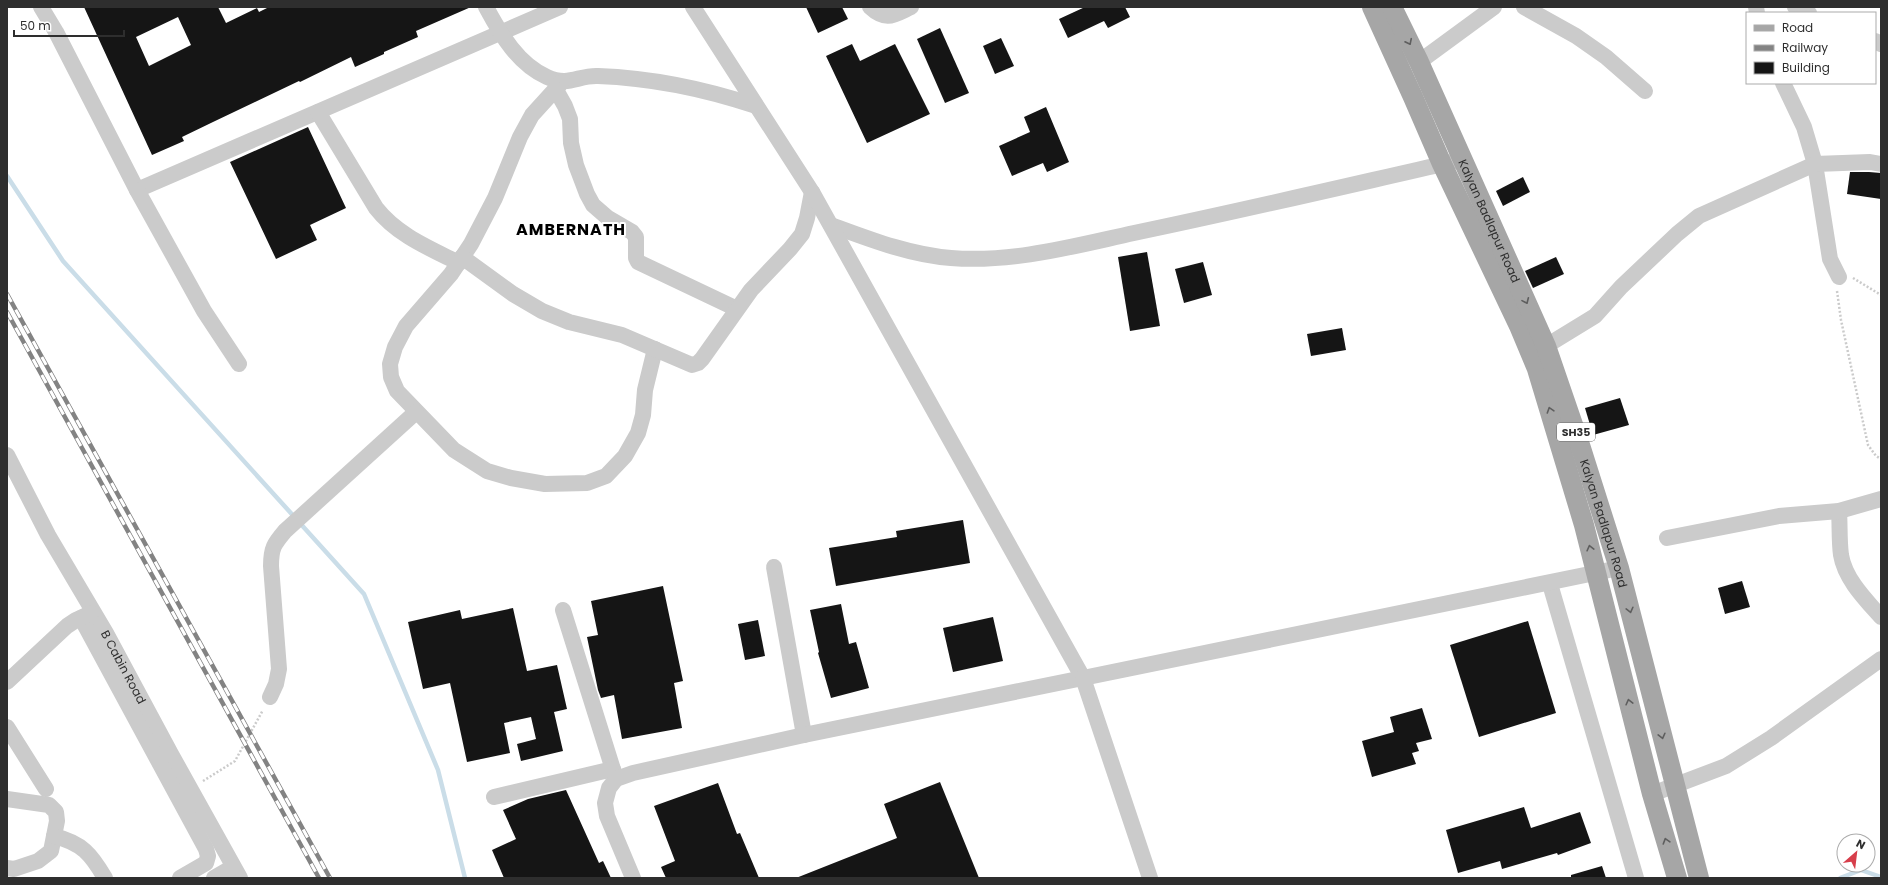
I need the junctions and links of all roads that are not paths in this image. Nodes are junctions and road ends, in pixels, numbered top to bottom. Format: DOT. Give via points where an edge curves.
graph roads {
  1 [pos="41,7"];
  2 [pos="486,7"];
  3 [pos="560,7"];
  4 [pos="693,7"];
  5 [pos="870,7"];
  6 [pos="910,7"];
  7 [pos="1372,7"];
  8 [pos="1392,7"];
  9 [pos="1524,7"];
  10 [pos="1795,7"];
  11 [pos="1488,9"];
  12 [pos="1807,12"];
  13 [pos="500,33"];
  14 [pos="1419,62"];
  15 [pos="1783,84"];
  16 [pos="559,86"];
  17 [pos="1645,91"];
  18 [pos="756,106"];
  19 [pos="318,112"];
  20 [pos="1462,160"];
  21 [pos="1442,164"];
  22 [pos="1815,164"];
  23 [pos="1881,164"];
  24 [pos="137,190"];
  25 [pos="812,192"];
  26 [pos="831,225"];
  27 [pos="461,260"];
  28 [pos="1839,277"];
  29 [pos="737,310"];
  30 [pos="656,349"];
  31 [pos="1538,349"];
  32 [pos="239,364"];
  33 [pos="416,412"];
  34 [pos="7,456"];
  35 [pos="1881,499"];
  36 [pos="1839,511"];
  37 [pos="1667,538"];
  38 [pos="774,567"];
  39 [pos="1619,568"];
  40 [pos="1596,574"];
  41 [pos="1550,584"];
  42 [pos="563,610"];
  43 [pos="87,615"];
  44 [pos="1881,616"];
  45 [pos="1881,659"];
  46 [pos="1083,678"];
  47 [pos="7,682"];
  48 [pos="270,697"];
  49 [pos="7,727"];
  50 [pos="804,735"];
  51 [pos="615,774"];
  52 [pos="1674,787"];
  53 [pos="46,789"];
  54 [pos="1652,794"];
  55 [pos="494,797"];
  56 [pos="7,799"];
  57 [pos="54,836"];
  58 [pos="7,868"];
  59 [pos="236,873"];
  60 [pos="105,878"];
  61 [pos="180,878"];
  62 [pos="214,878"];
  63 [pos="633,878"];
  64 [pos="1150,878"];
  65 [pos="1636,878"];
  66 [pos="1677,878"];
  67 [pos="1699,878"];
  1 -- 24 [label="street"];
  2 -- 13 [label="street"];
  3 -- 13 [label="street"];
  4 -- 18 [label="street"];
  5 -- 6 [label="street" via="878,15 891,17"];
  7 -- 21 [label="main road, Kalyan Badlapur Road / SH35"];
  8 -- 14 [label="main road, Kalyan Badlapur Road / SH35, one-way"];
  9 -- 17 [label="street" via="1576,36 1606,57"];
  10 -- 12 [label="street"];
  11 -- 14 [label="street"];
  13 -- 16 [label="street" via="532,69"];
  13 -- 19 [label="street"];
  14 -- 20 [label="main road, Kalyan Badlapur Road / SH35"];
  15 -- 22 [label="street" via="1804,127"];
  16 -- 18 [label="street" via="596,76 632,79 718,94"];
  16 -- 27 [label="street" via="532,115 520,137 495,198"];
  16 -- 29 [label="street" via="570,120 576,165 587,194 593,205 636,237 638,262"];
  18 -- 25 [label="street"];
  19 -- 24 [label="street"];
  19 -- 27 [label="street" via="385,220 399,232"];
  20 -- 21 [label="street"];
  20 -- 31 [label="main road, Kalyan Badlapur Road / SH35, one-way"];
  21 -- 26 [label="street" via="1037,254 990,259 950,258 906,250"];
  21 -- 31 [label="main road, Kalyan Badlapur Road / SH35"];
  22 -- 23 [label="street"];
  22 -- 28 [label="street" via="1830,259"];
  22 -- 31 [label="street" via="1699,216 1621,286 1595,316"];
  24 -- 32 [label="street" via="204,311"];
  25 -- 26 [label="street"];
  25 -- 29 [label="street" via="808,218 802,234 751,290"];
  26 -- 46 [label="street"];
  27 -- 30 [label="street" via="542,311 569,322 622,335"];
  27 -- 33 [label="street" via="406,326 395,347 390,364 391,377 397,392"];
  29 -- 30 [label="street" via="698,363 687,364"];
  30 -- 33 [label="street" via="645,390 643,415 638,433 624,456 606,476 587,483 545,484 487,471 454,450"];
  31 -- 39 [label="main road, Kalyan Badlapur Road / SH35" via="1580,445"];
  40 -- 31 [label="main road, Kalyan Badlapur Road / SH35, one-way" via="1559,441"];
  33 -- 48 [label="street" via="275,543 271,552 271,566 279,669"];
  34 -- 43 [label="street, B Cabin Road"];
  35 -- 36 [label="street"];
  36 -- 37 [label="street" via="1780,516"];
  36 -- 44 [label="street" via="1842,556 1847,571 1862,596"];
  38 -- 50 [label="street"];
  39 -- 40 [label="street"];
  39 -- 52 [label="main road, Kalyan Badlapur Road / SH35, one-way"];
  40 -- 41 [label="street"];
  54 -- 40 [label="main road, Kalyan Badlapur Road / SH35, one-way"];
  41 -- 46 [label="street"];
  41 -- 65 [label="street"];
  42 -- 51 [label="street"];
  43 -- 47 [label="street" via="67,626"];
  43 -- 59 [label="street, B Cabin Road" via="190,789"];
  43 -- 61 [label="street" via="206,848 206,863"];
  45 -- 52 [label="street" via="1765,742 1726,766"];
  46 -- 50 [label="street"];
  46 -- 64 [label="street"];
  49 -- 53 [label="street"];
  50 -- 51 [label="street" via="633,773"];
  51 -- 55 [label="street"];
  51 -- 63 [label="street" via="605,803 607,816"];
  52 -- 54 [label="street"];
  52 -- 67 [label="main road, Kalyan Badlapur Road / SH35"];
  66 -- 54 [label="main road, Kalyan Badlapur Road / SH35, one-way"];
  56 -- 57 [label="street" via="49,805 56,812"];
  57 -- 58 [label="street" via="51,851 38,861 14,869"];
  57 -- 60 [label="street" via="70,840 88,853"];
  59 -- 62 [label="street"];
}
